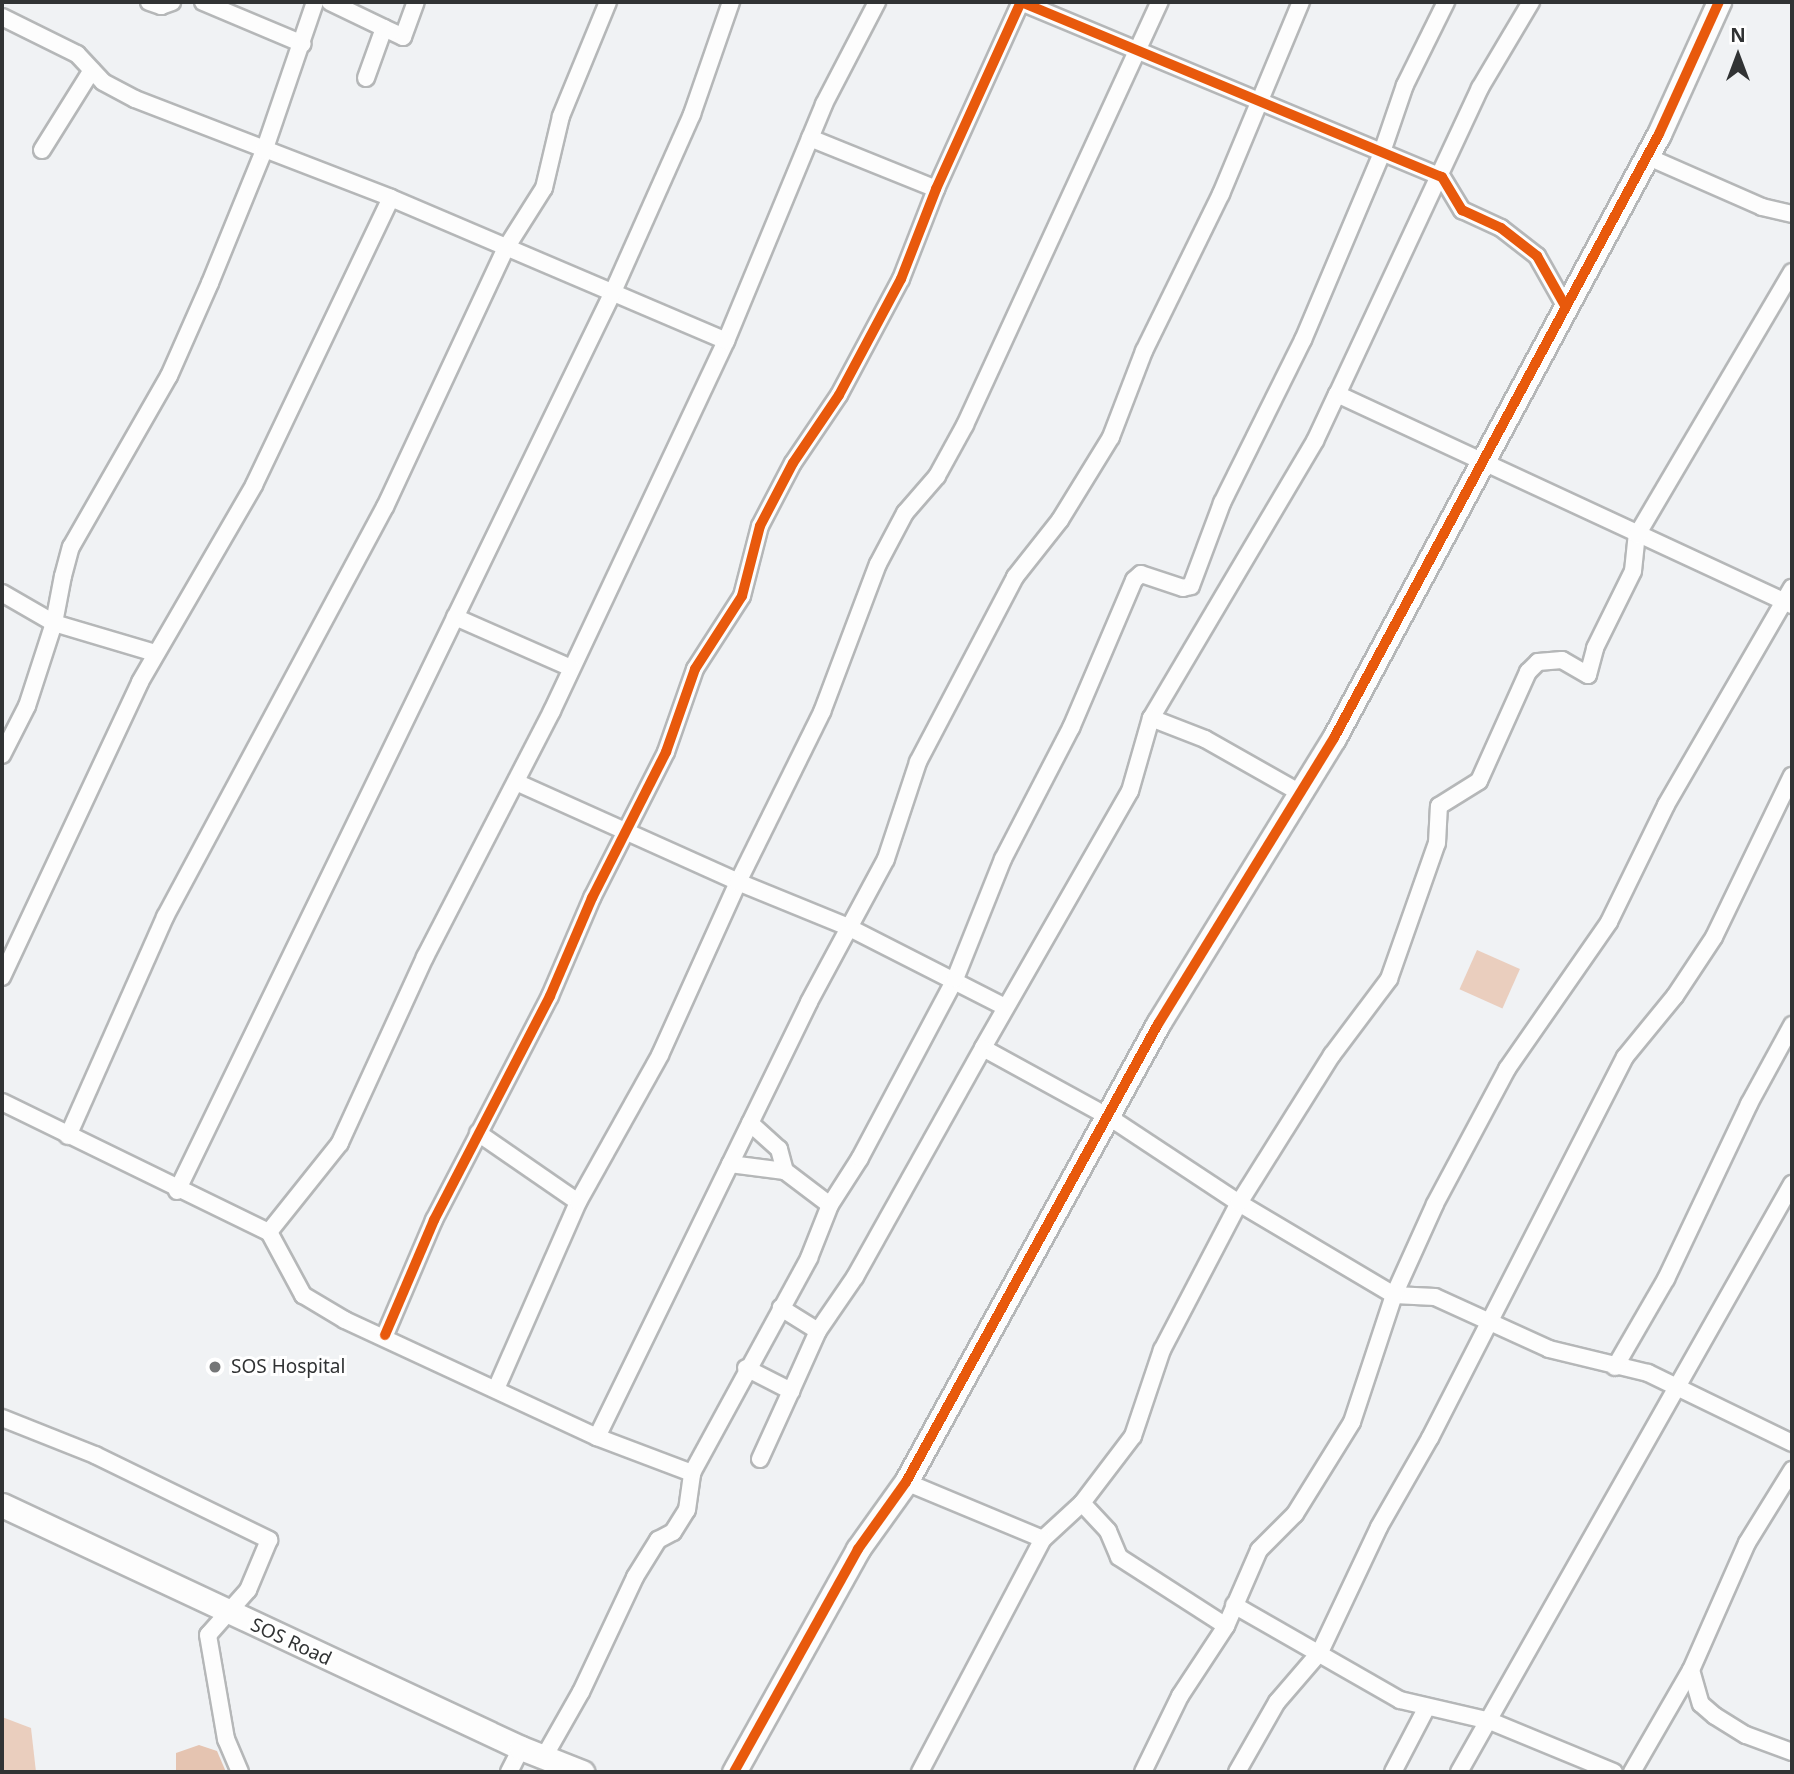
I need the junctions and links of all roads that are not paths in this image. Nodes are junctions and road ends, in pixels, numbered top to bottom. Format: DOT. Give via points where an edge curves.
graph roads {
  1 [pos="149,2"];
  2 [pos="172,2"];
  3 [pos="203,2"];
  4 [pos="316,2"];
  5 [pos="330,2"];
  6 [pos="416,2"];
  7 [pos="608,2"];
  8 [pos="730,2"];
  9 [pos="877,2"];
  10 [pos="1160,2"];
  11 [pos="1301,2"];
  12 [pos="1446,2"];
  13 [pos="1531,2"];
  14 [pos="1718,2"];
  15 [pos="2,17"];
  16 [pos="384,28"];
  17 [pos="303,44"];
  18 [pos="1139,52"];
  19 [pos="92,71"];
  20 [pos="366,78"];
  21 [pos="1257,102"];
  22 [pos="810,138"];
  23 [pos="43,150"];
  24 [pos="264,151"];
  25 [pos="1381,155"];
  26 [pos="1646,156"];
  27 [pos="1442,177"];
  28 [pos="936,189"];
  29 [pos="391,198"];
  30 [pos="1792,214"];
  31 [pos="506,248"];
  32 [pos="1792,272"];
  33 [pos="612,294"];
  34 [pos="1564,304"];
  35 [pos="726,341"];
  36 [pos="1337,394"];
  37 [pos="1483,463"];
  38 [pos="1637,535"];
  39 [pos="2,593"];
  40 [pos="1789,598"];
  41 [pos="455,617"];
  42 [pos="54,623"];
  43 [pos="155,653"];
  44 [pos="571,668"];
  45 [pos="1151,718"];
  46 [pos="2,755"];
  47 [pos="1792,776"];
  48 [pos="516,782"];
  49 [pos="1297,791"];
  50 [pos="627,830"];
  51 [pos="738,882"];
  52 [pos="848,927"];
  53 [pos="2,977"];
  54 [pos="955,979"];
  55 [pos="1005,1007"];
  56 [pos="1792,1025"];
  57 [pos="983,1048"];
  58 [pos="2,1102"];
  59 [pos="1109,1117"];
  60 [pos="750,1123"];
  61 [pos="478,1133"];
  62 [pos="68,1136"];
  63 [pos="730,1164"];
  64 [pos="785,1171"];
  65 [pos="1792,1184"];
  66 [pos="177,1191"];
  67 [pos="578,1202"];
  68 [pos="1239,1203"];
  69 [pos="830,1205"];
  70 [pos="269,1232"];
  71 [pos="1394,1295"];
  72 [pos="781,1308"];
  73 [pos="1489,1318"];
  74 [pos="818,1331"];
  75 [pos="384,1335"];
  76 [pos="1615,1367"];
  77 [pos="746,1368"];
  78 [pos="1679,1388"];
  79 [pos="496,1389"];
  80 [pos="792,1391"];
  81 [pos="2,1418"];
  82 [pos="597,1437"];
  83 [pos="1792,1443"];
  84 [pos="760,1459"];
  85 [pos="1792,1470"];
  86 [pos="692,1473"];
  87 [pos="906,1482"];
  88 [pos="1082,1503"];
  89 [pos="2,1505"];
  90 [pos="1044,1539"];
  91 [pos="1234,1605"];
  92 [pos="231,1614"];
  93 [pos="1226,1626"];
  94 [pos="1320,1652"];
  95 [pos="1691,1670"];
  96 [pos="1427,1707"];
  97 [pos="1490,1721"];
  98 [pos="521,1748"];
  99 [pos="1792,1752"];
  100 [pos="544,1757"];
  101 [pos="240,1772"];
  102 [pos="509,1772"];
  103 [pos="582,1772"];
  104 [pos="734,1772"];
  105 [pos="920,1772"];
  106 [pos="1143,1772"];
  107 [pos="1237,1772"];
  108 [pos="1393,1772"];
  109 [pos="1458,1772"];
  110 [pos="1614,1772"];
  111 [pos="1632,1772"];
  1 -- 2 [label="street" via="161,6"];
  3 -- 17 [label="street"];
  4 -- 17 [label="street"];
  5 -- 16 [label="street"];
  6 -- 16 [label="street" via="404,37"];
  7 -- 31 [label="street" via="561,116 544,188"];
  8 -- 33 [label="street" via="692,114"];
  9 -- 22 [label="street"];
  10 -- 18 [label="street"];
  11 -- 21 [label="street"];
  12 -- 25 [label="street" via="1405,85"];
  13 -- 27 [label="street" via="1480,88"];
  14 -- 26 [label="street"];
  15 -- 19 [label="street" via="50,37 78,54"];
  16 -- 20 [label="street"];
  17 -- 24 [label="street"];
  18 -- 21 [label="street"];
  18 -- 28 [label="street" via="1021,2"];
  18 -- 51 [label="street" via="965,425 937,476 905,513 878,564 822,712"];
  19 -- 23 [label="street"];
  19 -- 24 [label="street" via="135,99"];
  21 -- 25 [label="street"];
  21 -- 52 [label="street" via="1220,194 1144,351 1111,437 1059,520 1015,576 918,762 886,859"];
  22 -- 28 [label="street"];
  22 -- 35 [label="street"];
  24 -- 29 [label="street"];
  24 -- 42 [label="street" via="169,376 71,547"];
  25 -- 27 [label="street"];
  25 -- 54 [label="street" via="1303,340 1222,503 1191,586 1183,588 1141,574 1134,580 1071,728 1003,859"];
  26 -- 30 [label="street" via="1762,207"];
  26 -- 34 [label="street"];
  27 -- 34 [label="street" via="1462,210 1501,228 1537,257"];
  27 -- 36 [label="street"];
  28 -- 50 [label="street" via="901,279 839,395 793,463 760,526 741,596 695,669 666,752"];
  29 -- 31 [label="street"];
  29 -- 43 [label="street" via="254,485"];
  31 -- 33 [label="street"];
  31 -- 62 [label="street" via="385,507 165,917"];
  32 -- 38 [label="street"];
  33 -- 35 [label="street"];
  33 -- 41 [label="street"];
  34 -- 37 [label="street"];
  35 -- 44 [label="street"];
  36 -- 37 [label="street"];
  36 -- 45 [label="street"];
  37 -- 38 [label="street"];
  37 -- 49 [label="street" via="1334,738"];
  38 -- 40 [label="street"];
  38 -- 68 [label="street" via="1633,571 1595,648 1588,675 1562,660 1538,662 1528,672 1479,781 1439,806 1437,843 1389,979 1332,1055"];
  39 -- 42 [label="street"];
  40 -- 71 [label="street" via="1666,805 1609,922 1507,1069 1435,1204"];
  41 -- 44 [label="street"];
  41 -- 66 [label="street"];
  42 -- 43 [label="street"];
  42 -- 46 [label="street" via="27,706"];
  43 -- 53 [label="street"];
  44 -- 48 [label="street"];
  45 -- 49 [label="street" via="1205,739"];
  45 -- 55 [label="street" via="1130,791"];
  47 -- 73 [label="street" via="1714,937 1675,996 1625,1057"];
  48 -- 50 [label="street"];
  48 -- 70 [label="street" via="425,957 340,1143"];
  49 -- 59 [label="street" via="1158,1024"];
  50 -- 51 [label="street"];
  50 -- 61 [label="street" via="550,996"];
  51 -- 52 [label="street"];
  51 -- 67 [label="street" via="660,1055"];
  52 -- 54 [label="street"];
  52 -- 60 [label="street"];
  54 -- 55 [label="street"];
  54 -- 69 [label="street" via="860,1158"];
  55 -- 57 [label="street"];
  56 -- 76 [label="street" via="1666,1279"];
  57 -- 59 [label="street"];
  57 -- 74 [label="street" via="855,1276"];
  58 -- 62 [label="street"];
  59 -- 68 [label="street"];
  59 -- 87 [label="street" via="1014,1280"];
  60 -- 63 [label="street"];
  60 -- 64 [label="street" via="779,1149"];
  61 -- 67 [label="street"];
  61 -- 75 [label="street"];
  62 -- 66 [label="street"];
  63 -- 64 [label="street"];
  63 -- 82 [label="street"];
  64 -- 69 [label="street"];
  65 -- 78 [label="street"];
  66 -- 70 [label="street"];
  67 -- 79 [label="street"];
  68 -- 71 [label="street"];
  68 -- 88 [label="street" via="1162,1350 1133,1436"];
  69 -- 72 [label="street" via="809,1258"];
  70 -- 75 [label="street" via="303,1295 345,1320"];
  71 -- 73 [label="street" via="1435,1297"];
  71 -- 91 [label="street" via="1352,1422 1295,1514 1259,1550"];
  72 -- 74 [label="street"];
  72 -- 77 [label="street"];
  73 -- 76 [label="street" via="1549,1349"];
  73 -- 94 [label="street" via="1332,1619"];
  74 -- 80 [label="street"];
  75 -- 79 [label="street"];
  76 -- 78 [label="street" via="1648,1373"];
  77 -- 80 [label="street"];
  77 -- 86 [label="street" via="714,1440"];
  78 -- 83 [label="street"];
  78 -- 97 [label="street" via="1629,1468"];
  79 -- 82 [label="street"];
  80 -- 84 [label="street"];
  81 -- 92 [label="street" via="95,1455 270,1540 262,1564"];
  82 -- 86 [label="street"];
  85 -- 95 [label="street" via="1730,1575"];
  86 -- 100 [label="street" via="687,1510 673,1532 658,1540 635,1577 581,1692"];
  87 -- 90 [label="street"];
  87 -- 104 [label="street" via="858,1549"];
  88 -- 90 [label="street"];
  88 -- 93 [label="street" via="1108,1531 1119,1558"];
  89 -- 92 [label="street, SOS Road"];
  90 -- 105 [label="street"];
  91 -- 93 [label="street"];
  91 -- 94 [label="street" via="1257,1622"];
  92 -- 98 [label="street, SOS Road"];
  92 -- 101 [label="street" via="208,1635 226,1739"];
  93 -- 106 [label="street" via="1180,1696"];
  94 -- 96 [label="street" via="1377,1689"];
  94 -- 107 [label="street" via="1277,1702"];
  95 -- 99 [label="street" via="1701,1704 1715,1716 1746,1735"];
  95 -- 111 [label="street"];
  96 -- 97 [label="street"];
  96 -- 108 [label="street"];
  97 -- 109 [label="street"];
  97 -- 110 [label="street"];
  98 -- 100 [label="street, SOS Road"];
  98 -- 102 [label="street"];
  100 -- 103 [label="street, SOS Road"];
}
